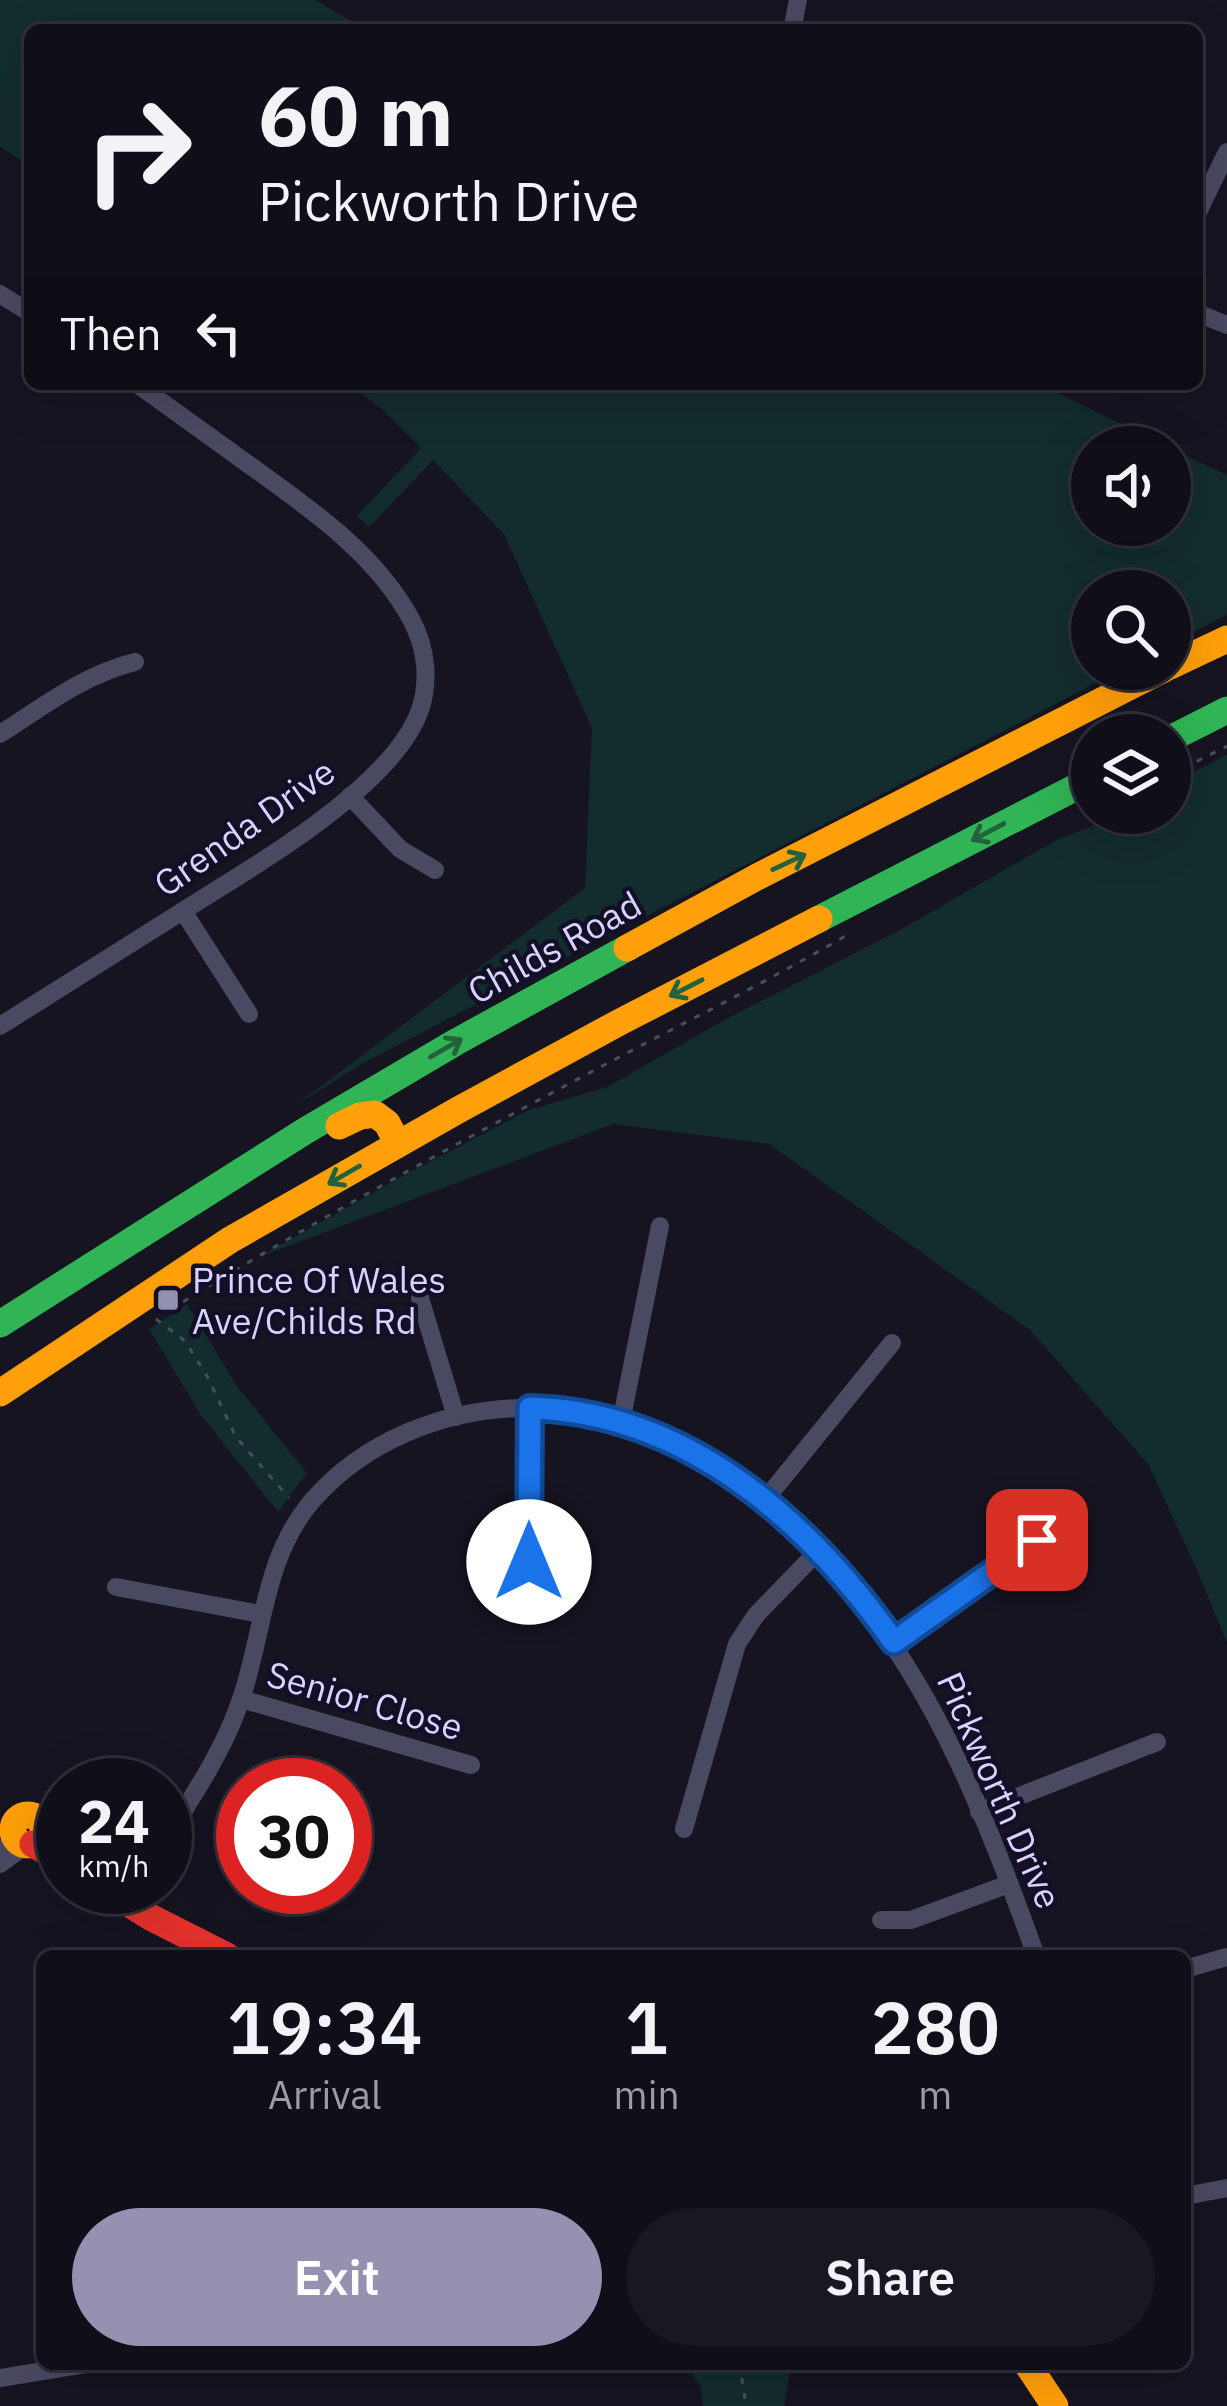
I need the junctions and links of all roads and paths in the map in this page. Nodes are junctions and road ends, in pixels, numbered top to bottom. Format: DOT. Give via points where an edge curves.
graph roads {
  1 [pos="1227,152"];
  2 [pos="1203,202"];
  3 [pos="144,390"];
  4 [pos="1227,639"];
  5 [pos="1191,656"];
  6 [pos="135,662"];
  7 [pos="1122,690"];
  8 [pos="1227,710"];
  9 [pos="1191,728"];
  10 [pos="0,734"];
  11 [pos="1227,746"];
  12 [pos="1191,764"];
  13 [pos="1071,790"];
  14 [pos="350,796"];
  15 [pos="435,870"];
  16 [pos="183,911"];
  17 [pos="851,932"];
  18 [pos="249,1014"];
  19 [pos="0,1026"];
  20 [pos="398,1144"];
  21 [pos="660,1226"];
  22 [pos="134,1238"];
  23 [pos="420,1298"];
  24 [pos="174,1308"];
  25 [pos="156,1319"];
  26 [pos="0,1324"];
  27 [pos="892,1343"];
  28 [pos="0,1393"];
  29 [pos="530,1408"];
  30 [pos="456,1417"];
  31 [pos="621,1422"];
  32 [pos="289,1498"];
  33 [pos="764,1501"];
  34 [pos="1069,1517"];
  35 [pos="820,1550"];
  36 [pos="529,1562"];
  37 [pos="116,1587"];
  38 [pos="261,1614"];
  39 [pos="894,1642"];
  40 [pos="242,1699"];
  41 [pos="1157,1742"];
  42 [pos="471,1765"];
  43 [pos="192,1797"];
  44 [pos="980,1812"];
  45 [pos="684,1829"];
  46 [pos="1009,1883"];
  47 [pos="154,1914"];
  48 [pos="881,1920"];
  49 [pos="214,1950"];
  50 [pos="1034,1950"];
  51 [pos="1227,1957"];
  52 [pos="1191,1967"];
  53 [pos="1227,2188"];
  54 [pos="1191,2195"];
  55 [pos="47,2370"];
  56 [pos="740,2370"];
  57 [pos="1031,2370"];
  58 [pos="0,2378"];
  59 [pos="746,2406"];
  60 [pos="1055,2406"];
  1 -- 2 [label="street"];
  3 -- 14 [label="street, Grenda Drive" via="328,523 413,623 426,670 420,710"];
  4 -- 5 [label="main road, Childs Road"];
  6 -- 10 [label="street" via="99,673"];
  22 -- 7 [label="main road, Childs Road, one-way" via="456,1042"];
  8 -- 9 [label="main road"];
  11 -- 12 [label="path"];
  13 -- 20 [label="main road, one-way"];
  14 -- 15 [label="street" via="400,849"];
  14 -- 16 [label="street, Grenda Drive"];
  16 -- 18 [label="street"];
  16 -- 19 [label="street, Grenda Drive"];
  17 -- 24 [label="path" via="280,1242"];
  20 -- 22 [label="main road" via="385,1118 364,1113"];
  20 -- 28 [label="main road, one-way" via="230,1240"];
  21 -- 31 [label="street"];
  22 -- 26 [label="main road, Childs Road"];
  23 -- 30 [label="street"];
  25 -- 32 [label="path" via="185,1341 236,1437"];
  27 -- 33 [label="street"];
  29 -- 30 [label="street, Pickworth Drive"];
  29 -- 31 [label="street, Pickworth Drive"];
  29 -- 36 [label="street"];
  30 -- 38 [label="street, Pickworth Drive" via="376,1448 312,1501 278,1558"];
  31 -- 33 [label="street, Pickworth Drive" via="692,1451"];
  33 -- 35 [label="street, Pickworth Drive"];
  34 -- 39 [label="street"];
  35 -- 39 [label="street, Pickworth Drive"];
  35 -- 45 [label="street" via="737,1644"];
  37 -- 38 [label="street"];
  38 -- 40 [label="street, Pickworth Drive"];
  39 -- 44 [label="street, Pickworth Drive"];
  40 -- 42 [label="street, Senior Close"];
  40 -- 43 [label="street, Pickworth Drive"];
  41 -- 44 [label="street"];
  44 -- 46 [label="street, Pickworth Drive"];
  46 -- 48 [label="street" via="911,1920"];
  46 -- 50 [label="street, Pickworth Drive"];
  47 -- 49 [label="main road"];
  51 -- 52 [label="street"];
  53 -- 54 [label="street"];
  55 -- 58 [label="street"];
  56 -- 59 [label="path"];
  57 -- 60 [label="main road"];
}
